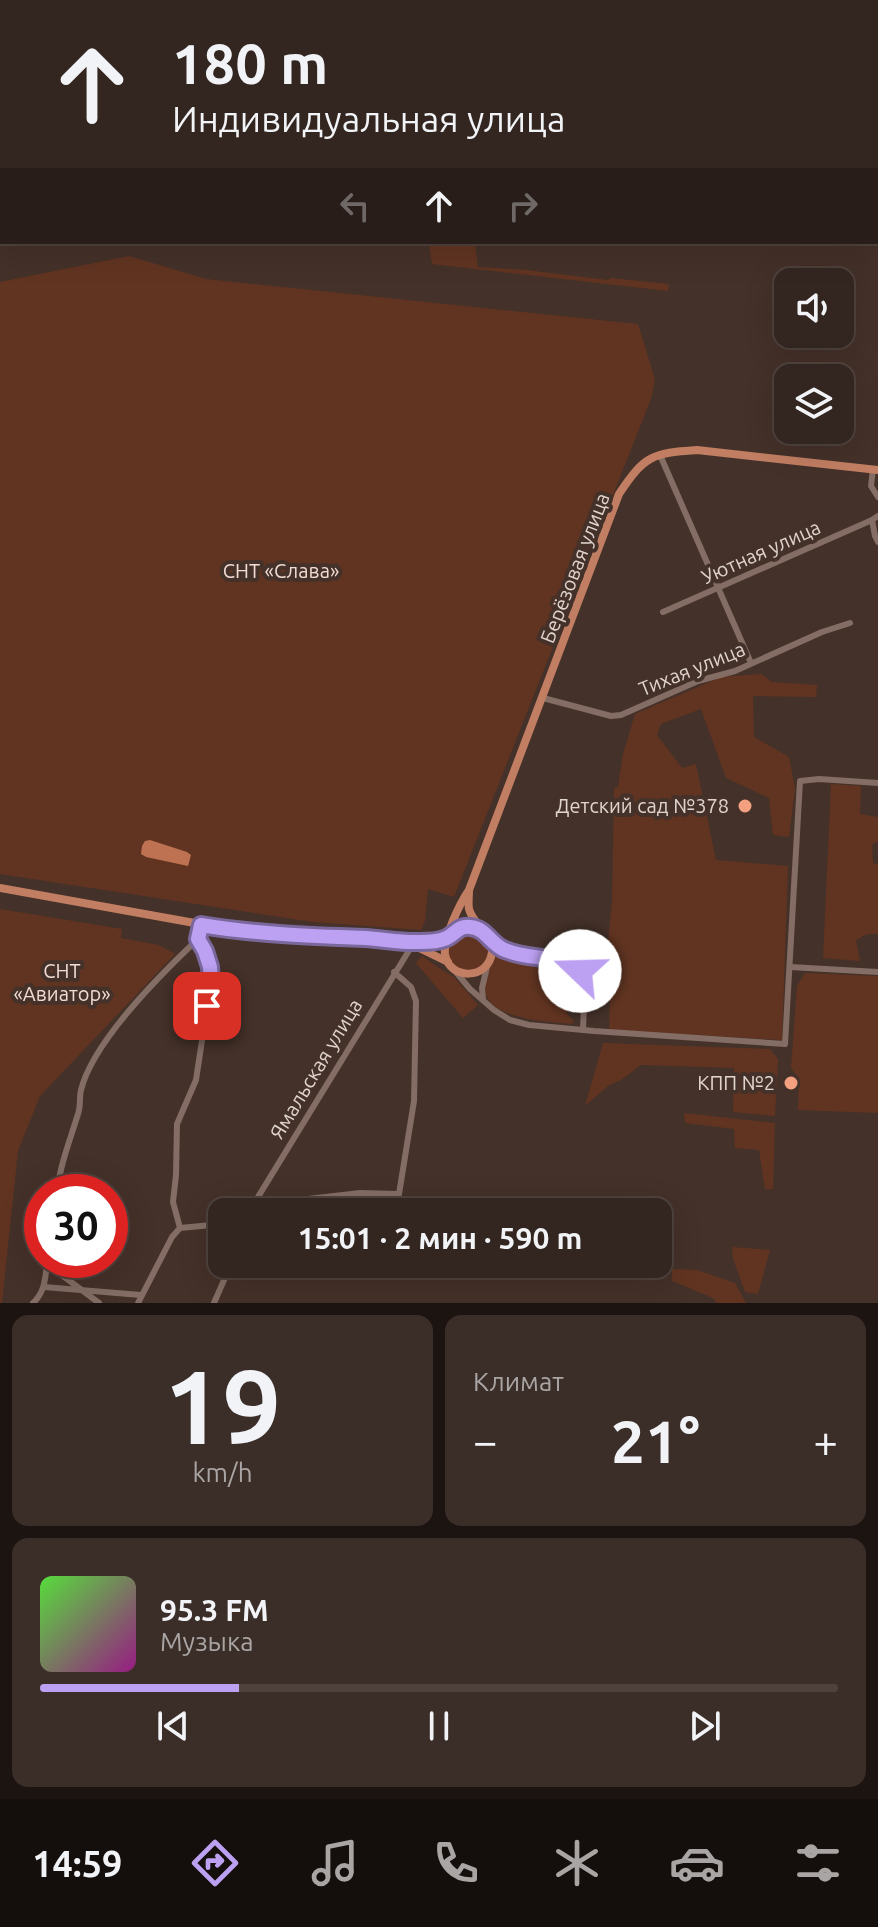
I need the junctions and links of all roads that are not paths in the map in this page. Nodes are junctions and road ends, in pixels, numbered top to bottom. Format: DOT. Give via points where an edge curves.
graph roads {
  1 [pos="660,455"];
  2 [pos="875,469"];
  3 [pos="878,497"];
  4 [pos="875,518"];
  5 [pos="878,542"];
  6 [pos="719,589"];
  7 [pos="663,612"];
  8 [pos="850,623"];
  9 [pos="751,663"];
  10 [pos="543,698"];
  11 [pos="878,783"];
  12 [pos="0,888"];
  13 [pos="469,890"];
  14 [pos="201,925"];
  15 [pos="484,932"];
  16 [pos="198,939"];
  17 [pos="448,939"];
  18 [pos="490,941"];
  19 [pos="408,942"];
  20 [pos="488,963"];
  21 [pos="450,965"];
  22 [pos="790,967"];
  23 [pos="394,972"];
  24 [pos="878,972"];
  25 [pos="483,999"];
  26 [pos="583,1030"];
  27 [pos="60,1174"];
  28 [pos="257,1198"];
  29 [pos="317,1198"];
  30 [pos="208,1225"];
  31 [pos="180,1228"];
  32 [pos="45,1278"];
  33 [pos="64,1278"];
  34 [pos="225,1278"];
  35 [pos="44,1287"];
  36 [pos="84,1290"];
  37 [pos="140,1299"];
  38 [pos="33,1303"];
  39 [pos="99,1303"];
  40 [pos="214,1303"];
  1 -- 2 [label="main road" via="697,450"];
  1 -- 6 [label="street"];
  1 -- 10 [label="main road, Берёзовая улица" via="635,470 619,494"];
  2 -- 3 [label="street" via="871,486"];
  4 -- 5 [label="street"];
  4 -- 6 [label="street, Уютная улица"];
  6 -- 7 [label="street, Уютная улица"];
  6 -- 9 [label="street"];
  8 -- 9 [label="street, Тихая улица"];
  9 -- 10 [label="street, Тихая улица" via="621,715"];
  10 -- 13 [label="main road, Берёзовая улица"];
  11 -- 22 [label="street" via="800,781"];
  12 -- 14 [label="main road"];
  13 -- 15 [label="main road" via="469,911"];
  13 -- 17 [label="main road, Берёзовая улица"];
  14 -- 16 [label="street"];
  14 -- 19 [label="main road"];
  15 -- 17 [label="main road" via="464,927"];
  15 -- 18 [label="main road"];
  16 -- 27 [label="street" via="106,1039 81,1090"];
  16 -- 31 [label="street" via="211,981 196,1080 177,1124 173,1202"];
  17 -- 19 [label="main road"];
  17 -- 21 [label="main road"];
  18 -- 20 [label="main road"];
  18 -- 26 [label="street" via="506,951 553,959 580,971 585,979"];
  19 -- 21 [label="main road"];
  19 -- 23 [label="street, Ямальская улица"];
  20 -- 21 [label="main road" via="472,974"];
  20 -- 25 [label="street"];
  21 -- 25 [label="street"];
  22 -- 24 [label="street"];
  22 -- 26 [label="street" via="785,1044"];
  23 -- 28 [label="street, Ямальская улица"];
  23 -- 29 [label="street" via="411,987 416,1001 414,1101 399,1194"];
  25 -- 26 [label="street" via="510,1020"];
  30 -- 31 [label="street"];
  31 -- 37 [label="street"];
  32 -- 35 [label="street"];
  33 -- 36 [label="street"];
  34 -- 40 [label="street"];
  35 -- 36 [label="street"];
  35 -- 38 [label="street"];
  36 -- 37 [label="street"];
  36 -- 39 [label="street"];
}
